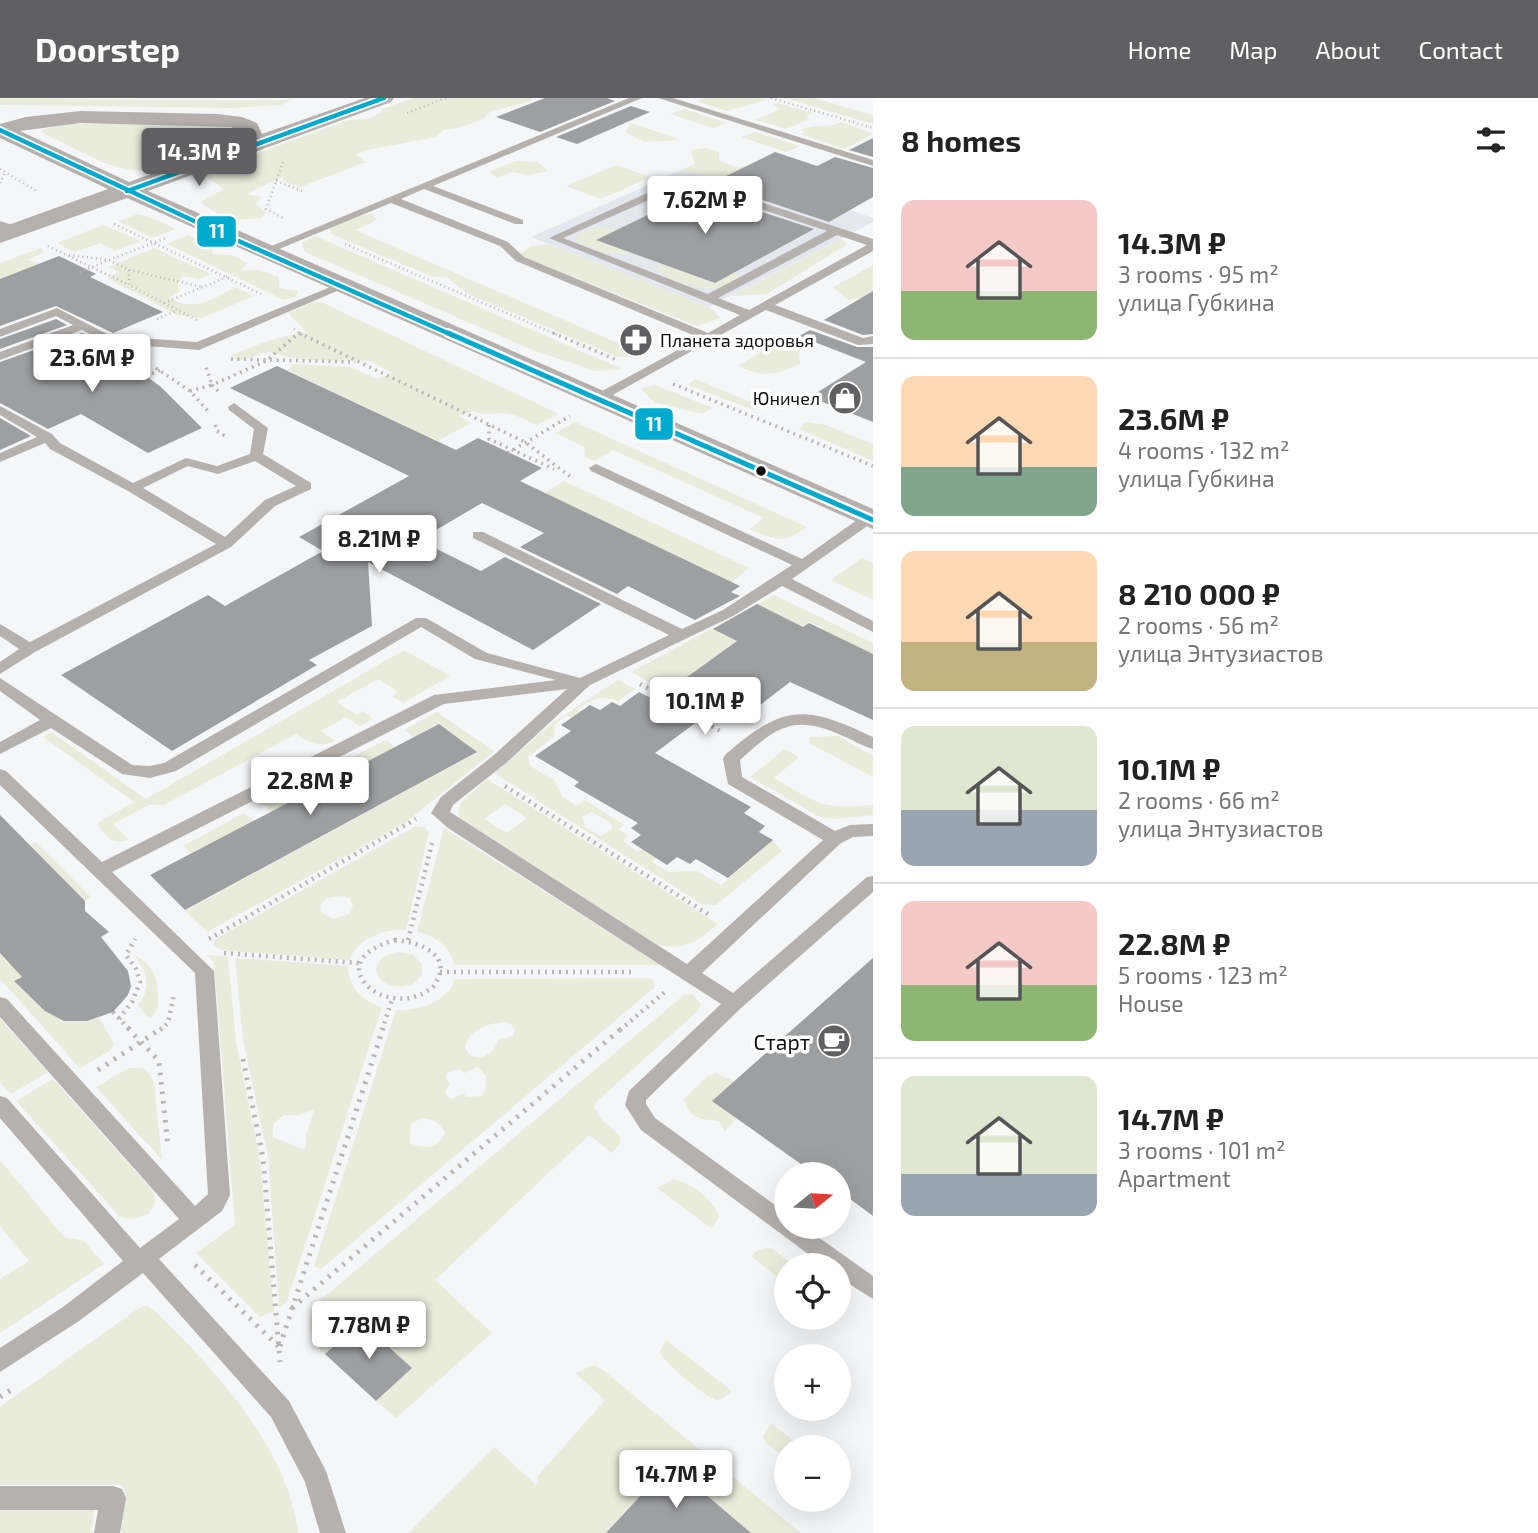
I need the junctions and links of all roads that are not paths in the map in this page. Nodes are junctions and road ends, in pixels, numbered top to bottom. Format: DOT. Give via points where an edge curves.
graph roads {
  1 [pos="384,98"];
  2 [pos="637,98"];
  3 [pos="663,98"];
  4 [pos="0,130"];
  5 [pos="255,144"];
  6 [pos="873,163"];
  7 [pos="424,186"];
  8 [pos="127,191"];
  9 [pos="391,199"];
  10 [pos="519,222"];
  11 [pos="6,230"];
  12 [pos="836,231"];
  13 [pos="873,244"];
  14 [pos="263,252"];
  15 [pos="340,286"];
  16 [pos="710,298"];
  17 [pos="766,306"];
  18 [pos="751,315"];
  19 [pos="82,326"];
  20 [pos="0,333"];
  21 [pos="711,338"];
  22 [pos="873,340"];
  23 [pos="0,356"];
  24 [pos="598,399"];
  25 [pos="234,407"];
  26 [pos="0,410"];
  27 [pos="47,437"];
  28 [pos="256,456"];
  29 [pos="0,458"];
  30 [pos="596,468"];
  31 [pos="133,488"];
  32 [pos="871,519"];
  33 [pos="478,535"];
  34 [pos="226,544"];
  35 [pos="803,565"];
  36 [pos="782,580"];
  37 [pos="873,627"];
  38 [pos="0,629"];
  39 [pos="679,634"];
  40 [pos="29,649"];
  41 [pos="0,659"];
  42 [pos="0,670"];
  43 [pos="0,682"];
  44 [pos="584,682"];
  45 [pos="51,721"];
  46 [pos="873,744"];
  47 [pos="0,749"];
  48 [pos="0,775"];
  49 [pos="873,830"];
  50 [pos="835,839"];
  51 [pos="100,871"];
  52 [pos="873,882"];
  53 [pos="688,974"];
  54 [pos="734,1003"];
  55 [pos="0,1004"];
  56 [pos="0,1105"];
  57 [pos="774,1216"];
  58 [pos="194,1220"];
  59 [pos="805,1239"];
  60 [pos="143,1261"];
  61 [pos="873,1289"];
  62 [pos="0,1361"];
  63 [pos="0,1498"];
  64 [pos="107,1533"];
  65 [pos="333,1533"];
  1 -- 5 [label="main road"];
  2 -- 7 [label="lane"];
  3 -- 6 [label="lane"];
  4 -- 5 [label="main road" via="68,117 217,120 249,128"];
  4 -- 8 [label="main road"];
  5 -- 8 [label="main road"];
  7 -- 9 [label="lane"];
  7 -- 10 [label="lane"];
  8 -- 11 [label="main road"];
  8 -- 14 [label="main road"];
  9 -- 14 [label="lane"];
  9 -- 21 [label="lane" via="504,244 520,259"];
  12 -- 13 [label="lane"];
  12 -- 16 [label="lane"];
  12 -- 16 [label="lane" via="684,180 554,238"];
  13 -- 17 [label="lane"];
  14 -- 15 [label="main road"];
  15 -- 19 [label="lane" via="200,346 108,339"];
  15 -- 24 [label="main road"];
  16 -- 18 [label="lane"];
  17 -- 18 [label="lane"];
  17 -- 22 [label="lane" via="862,342"];
  18 -- 21 [label="lane"];
  19 -- 20 [label="lane" via="57,312"];
  19 -- 23 [label="lane"];
  21 -- 24 [label="lane"];
  24 -- 32 [label="main road"];
  25 -- 28 [label="lane" via="261,428"];
  26 -- 27 [label="lane"];
  27 -- 29 [label="lane"];
  27 -- 31 [label="lane" via="55,446"];
  28 -- 31 [label="lane" via="218,470 186,462"];
  28 -- 34 [label="lane" via="306,486 270,503"];
  30 -- 35 [label="lane"];
  31 -- 34 [label="lane"];
  32 -- 35 [label="lane"];
  33 -- 39 [label="lane"];
  34 -- 40 [label="lane"];
  35 -- 36 [label="lane"];
  36 -- 37 [label="lane"];
  36 -- 39 [label="lane" via="728,613"];
  38 -- 40 [label="lane"];
  39 -- 44 [label="lane"];
  40 -- 41 [label="lane"];
  40 -- 42 [label="lane"];
  43 -- 45 [label="lane"];
  44 -- 45 [label="lane" via="481,656 421,621 170,767 150,772 128,770"];
  44 -- 51 [label="lane" via="440,699"];
  44 -- 53 [label="lane" via="440,813"];
  45 -- 47 [label="lane"];
  46 -- 50 [label="lane" via="829,721 792,717 762,731 732,759 734,780"];
  48 -- 51 [label="lane"];
  49 -- 50 [label="lane" via="850,831"];
  50 -- 53 [label="lane"];
  51 -- 58 [label="lane" via="204,971 219,1195"];
  52 -- 54 [label="lane"];
  53 -- 54 [label="lane"];
  54 -- 57 [label="lane" via="639,1092 635,1105 648,1124"];
  55 -- 58 [label="lane"];
  56 -- 60 [label="lane"];
  58 -- 60 [label="lane"];
  59 -- 61 [label="lane"];
  60 -- 62 [label="lane"];
  60 -- 65 [label="lane" via="280,1409 317,1479"];
  63 -- 64 [label="lane" via="113,1498"];
}
